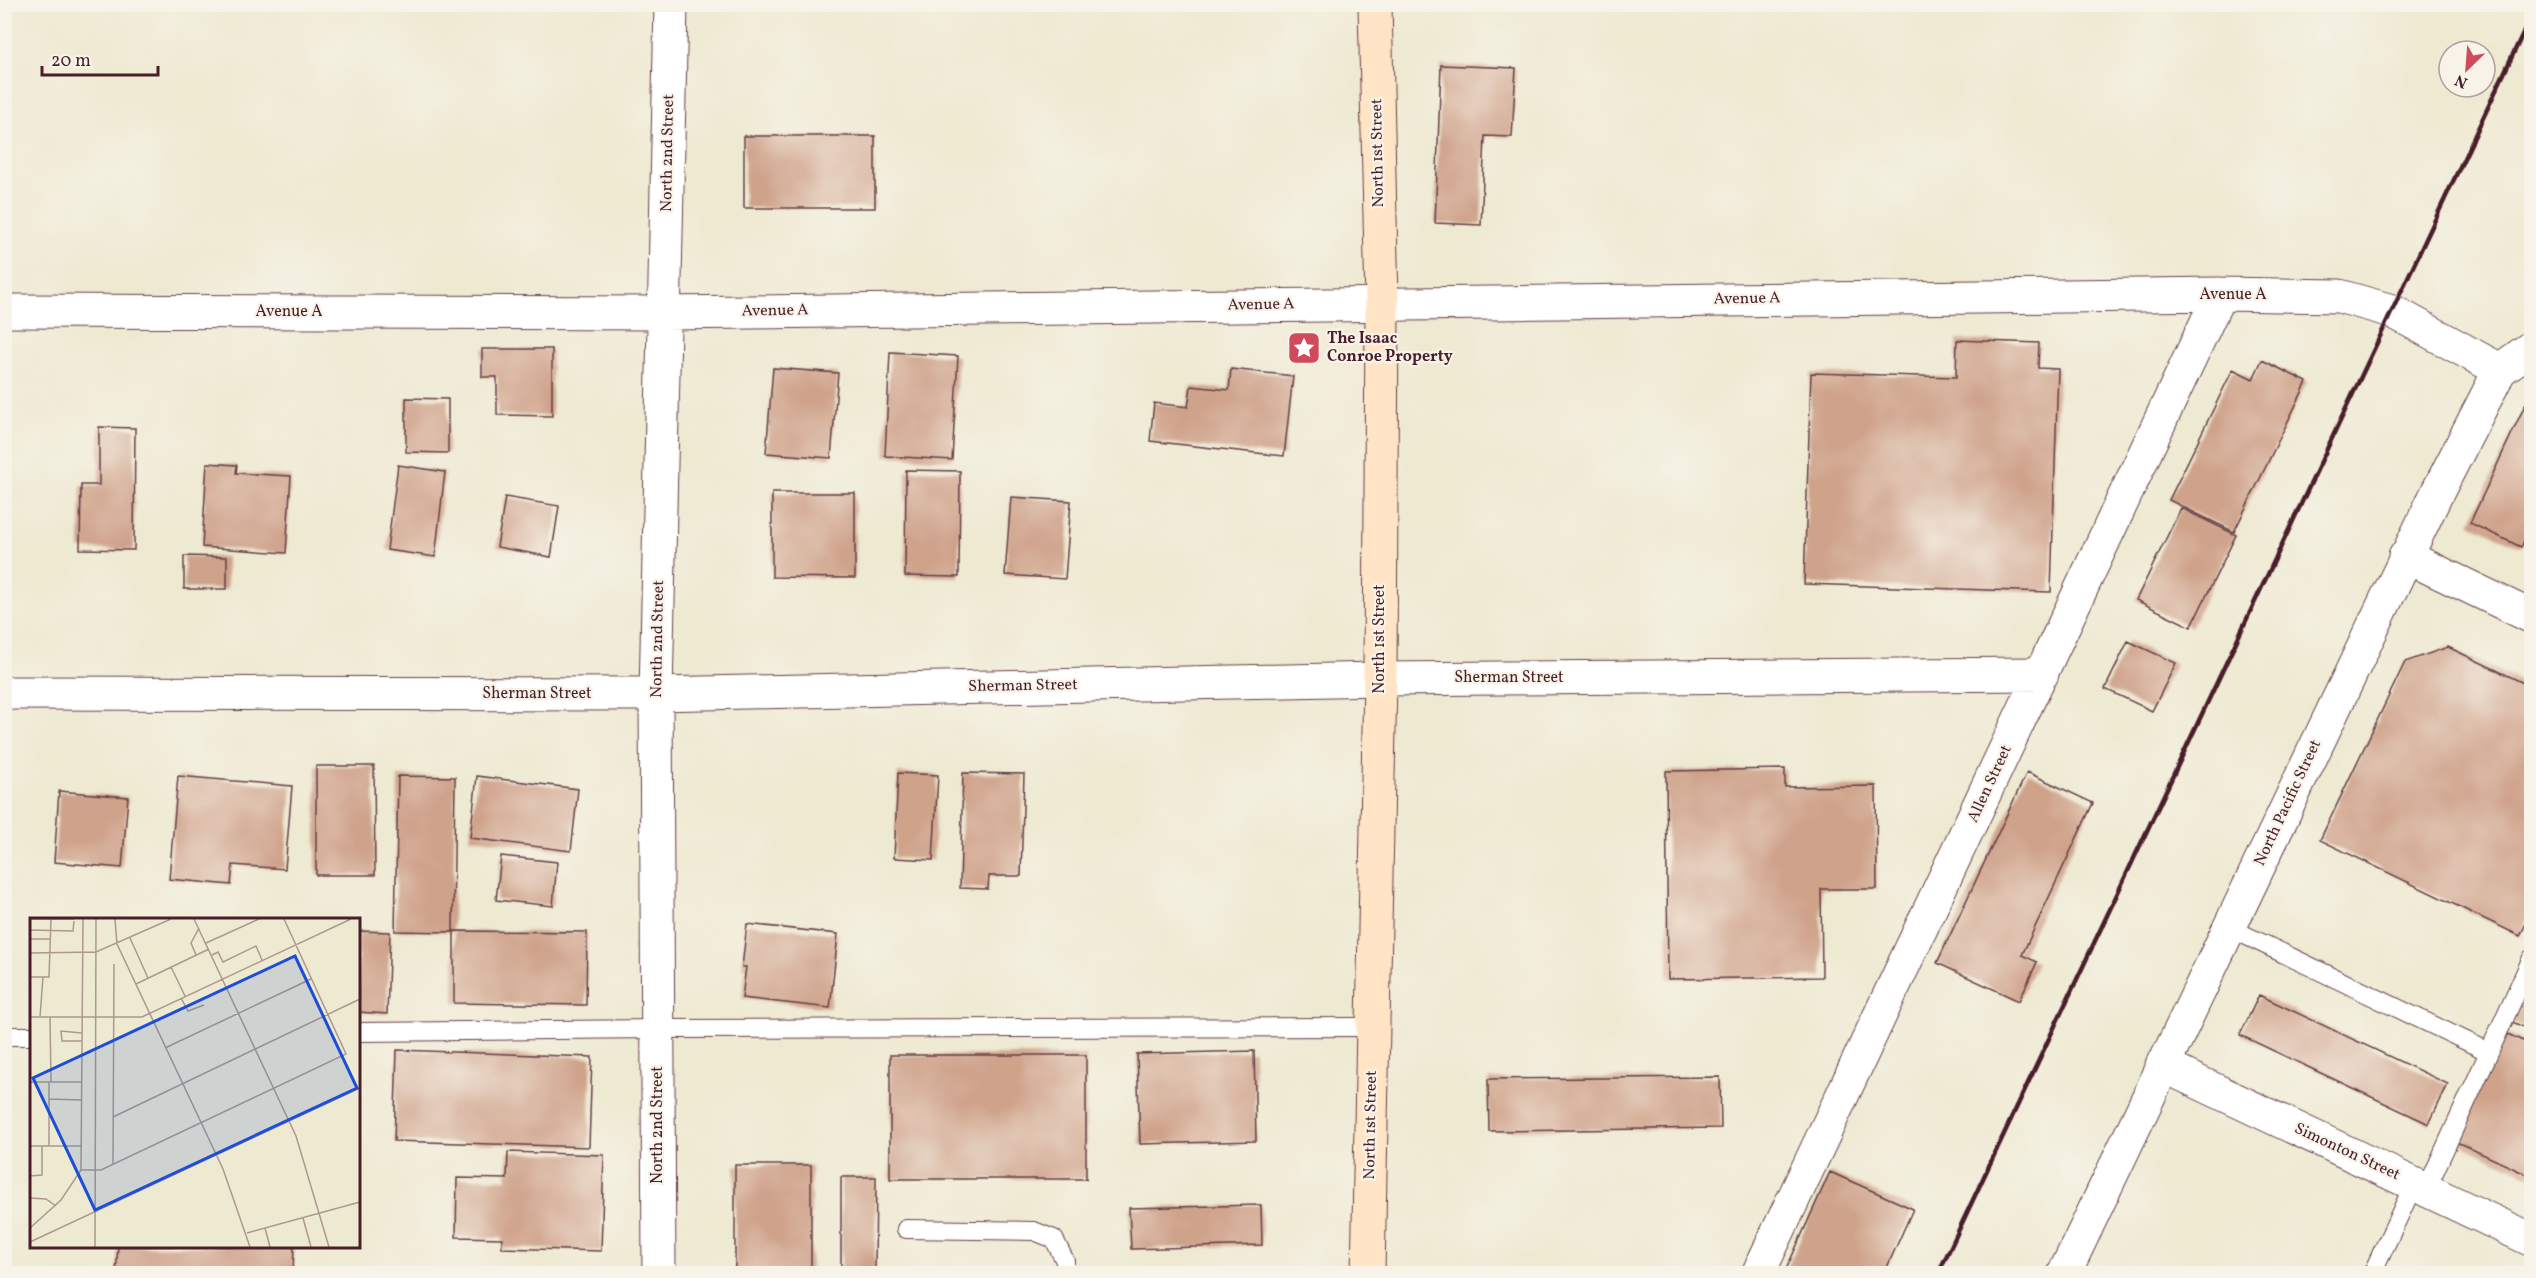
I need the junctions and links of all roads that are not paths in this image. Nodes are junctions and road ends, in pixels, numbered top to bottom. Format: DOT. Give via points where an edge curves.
graph roads {
  1 [pos="671,4"];
  2 [pos="1375,4"];
  3 [pos="2220,294"];
  4 [pos="1382,303"];
  5 [pos="4,311"];
  6 [pos="666,313"];
  7 [pos="2532,347"];
  8 [pos="2500,370"];
  9 [pos="2405,556"];
  10 [pos="2532,617"];
  11 [pos="2042,674"];
  12 [pos="1380,679"];
  13 [pos="4,693"];
  14 [pos="656,694"];
  15 [pos="2229,927"];
  16 [pos="2532,958"];
  17 [pos="1374,1027"];
  18 [pos="657,1029"];
  19 [pos="360,1032"];
  20 [pos="4,1036"];
  21 [pos="30,1036"];
  22 [pos="2489,1052"];
  23 [pos="2162,1065"];
  24 [pos="2420,1187"];
  25 [pos="906,1229"];
  26 [pos="2532,1240"];
  27 [pos="659,1274"];
  28 [pos="1065,1274"];
  29 [pos="1368,1274"];
  30 [pos="1758,1274"];
  31 [pos="2064,1274"];
  32 [pos="2372,1274"];
  1 -- 6 [label="street, North 2nd Street"];
  2 -- 4 [label="street, North 1st Street"];
  3 -- 4 [label="street, Avenue A"];
  3 -- 8 [label="street, Avenue A" via="2339,296 2392,311"];
  3 -- 11 [label="street, Allen Street"];
  4 -- 6 [label="street, Avenue A"];
  4 -- 12 [label="street, North 1st Street"];
  5 -- 6 [label="street, Avenue A"];
  6 -- 14 [label="street, North 2nd Street"];
  7 -- 8 [label="street, North Pacific Street"];
  8 -- 9 [label="street, North Pacific Street"];
  9 -- 10 [label="street"];
  9 -- 15 [label="street, North Pacific Street"];
  11 -- 12 [label="street, Sherman Street"];
  11 -- 30 [label="street, Allen Street"];
  12 -- 14 [label="street, Sherman Street"];
  12 -- 17 [label="street, North 1st Street"];
  13 -- 14 [label="street, Sherman Street"];
  14 -- 18 [label="street, North 2nd Street"];
  15 -- 22 [label="lane"];
  15 -- 23 [label="street, North Pacific Street"];
  16 -- 22 [label="lane"];
  17 -- 18 [label="lane"];
  17 -- 29 [label="street, North 1st Street"];
  18 -- 19 [label="lane"];
  18 -- 27 [label="street, North 2nd Street"];
  20 -- 21 [label="lane"];
  22 -- 24 [label="lane"];
  23 -- 24 [label="street, Simonton Street"];
  23 -- 31 [label="street, North Pacific Street"];
  24 -- 26 [label="street, Simonton Street"];
  24 -- 32 [label="lane"];
  25 -- 28 [label="lane" via="1034,1231 1054,1239 1065,1261"];
}
